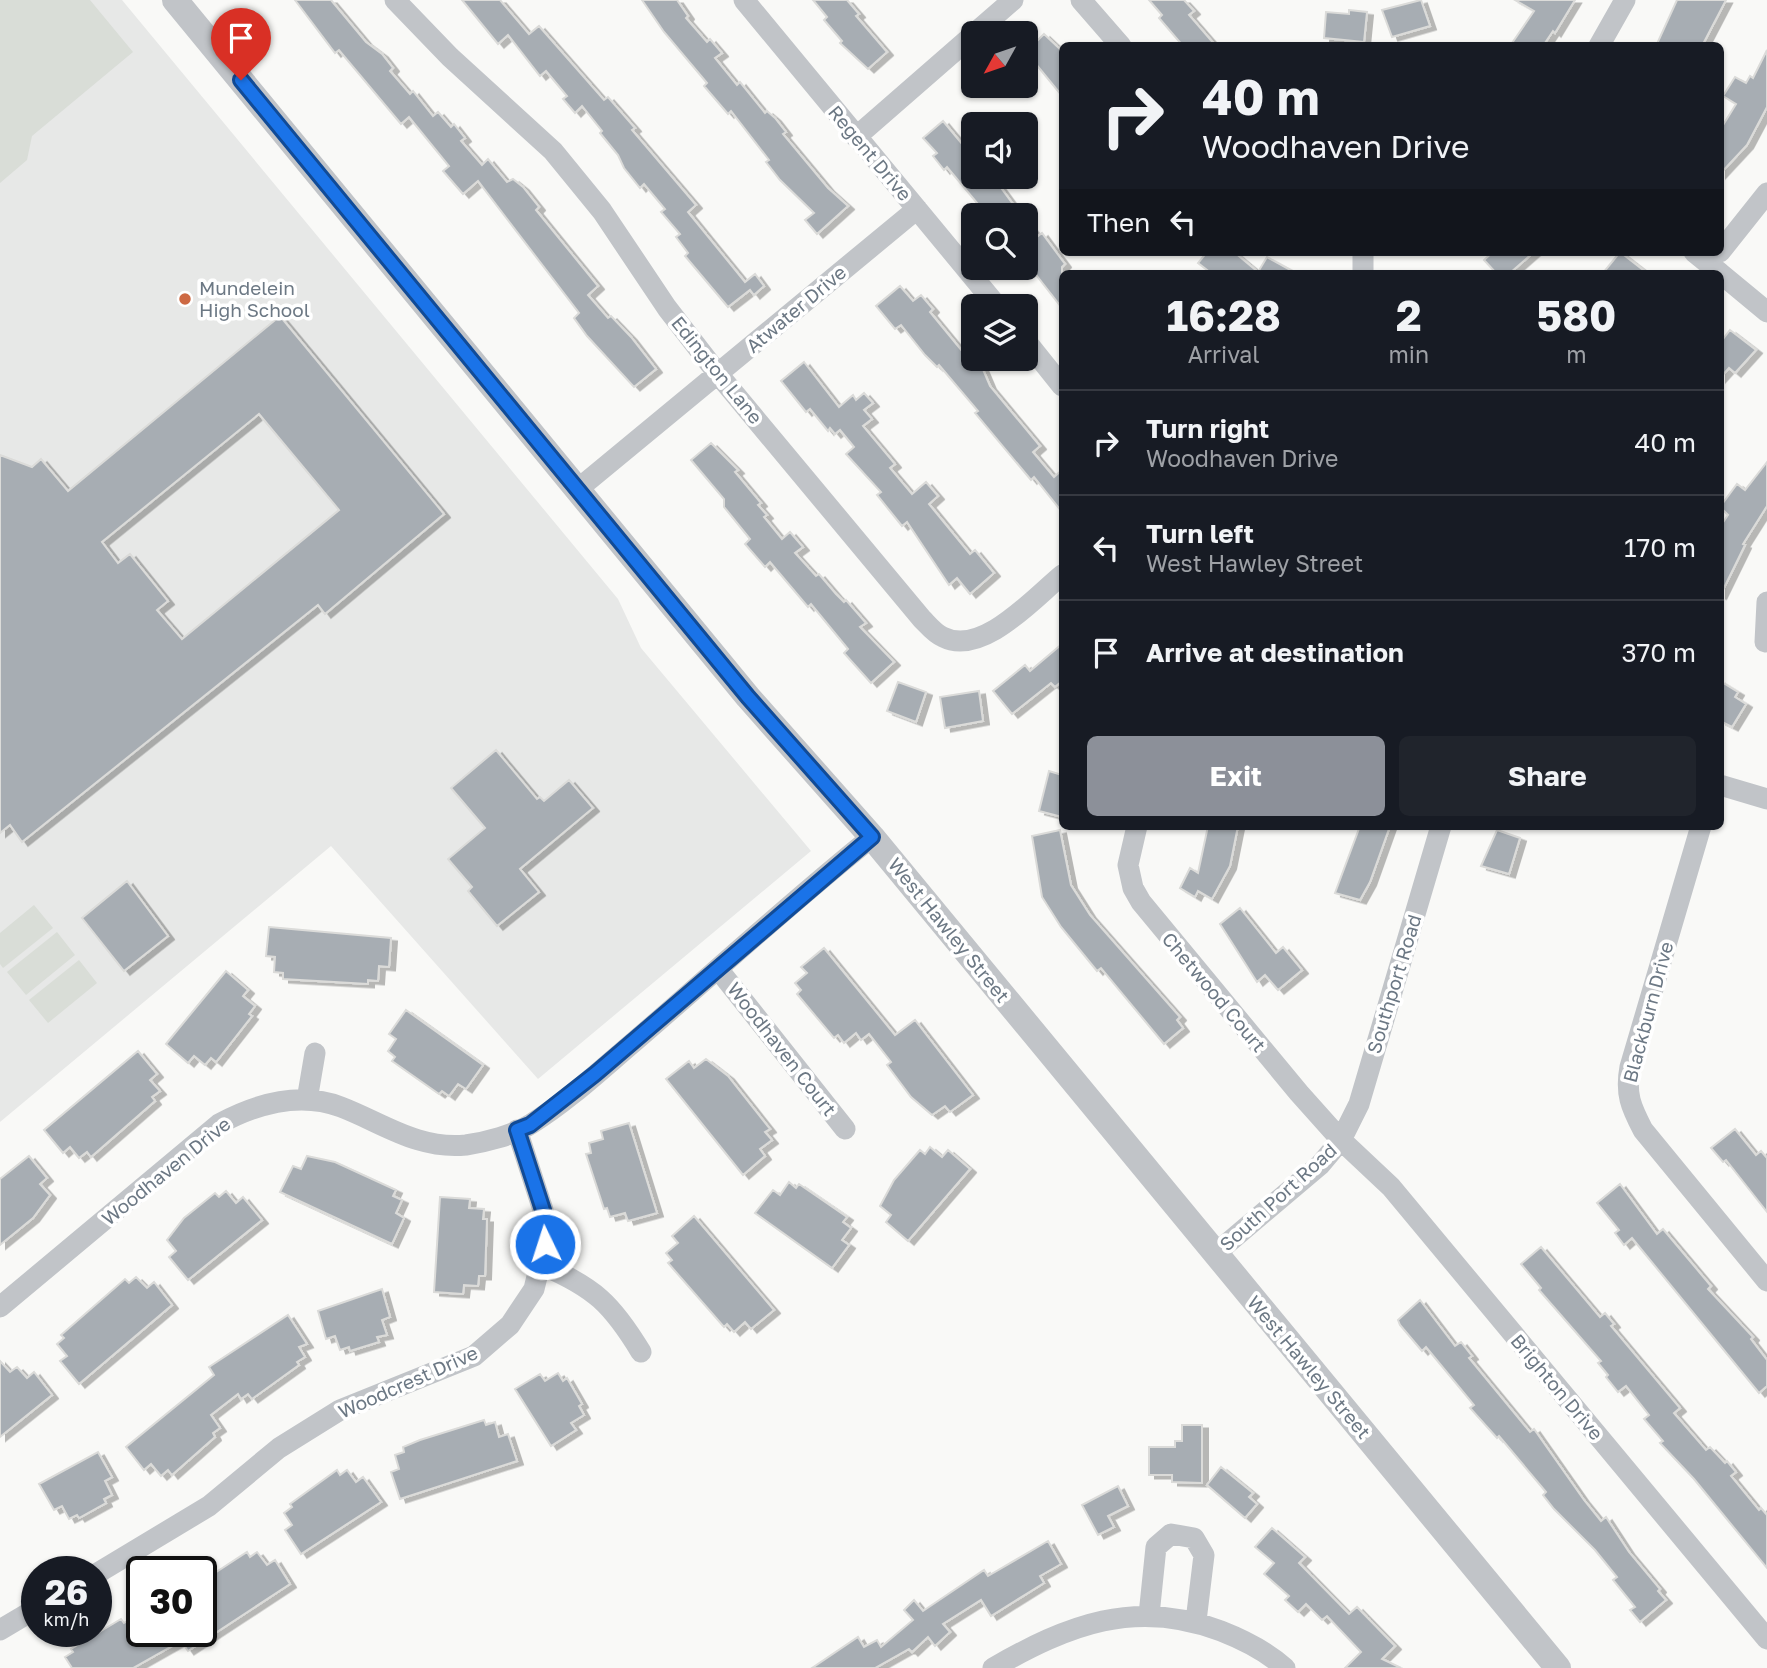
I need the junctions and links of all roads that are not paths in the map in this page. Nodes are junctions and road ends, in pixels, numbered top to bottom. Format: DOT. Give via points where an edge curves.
graph roads {
  1 [pos="175,0"];
  2 [pos="395,0"];
  3 [pos="744,0"];
  4 [pos="1013,0"];
  5 [pos="1081,0"];
  6 [pos="1625,0"];
  7 [pos="989,21"];
  8 [pos="1118,42"];
  9 [pos="1601,42"];
  10 [pos="961,45"];
  11 [pos="856,136"];
  12 [pos="1767,192"];
  13 [pos="917,209"];
  14 [pos="1724,249"];
  15 [pos="1724,273"];
  16 [pos="986,294"];
  17 [pos="1767,312"];
  18 [pos="1038,356"];
  19 [pos="718,374"];
  20 [pos="1059,382"];
  21 [pos="578,489"];
  22 [pos="1059,577"];
  23 [pos="1767,602"];
  24 [pos="1765,642"];
  25 [pos="1724,786"];
  26 [pos="1767,799"];
  27 [pos="1137,830"];
  28 [pos="1440,830"];
  29 [pos="1700,830"];
  30 [pos="872,837"];
  31 [pos="719,970"];
  32 [pos="315,1054"];
  33 [pos="307,1100"];
  34 [pos="845,1129"];
  35 [pos="517,1130"];
  36 [pos="1341,1140"];
  37 [pos="1216,1253"];
  38 [pos="542,1265"];
  39 [pos="1767,1281"];
  40 [pos="0,1307"];
  41 [pos="641,1352"];
  42 [pos="112,1564"];
  43 [pos="1149,1615"];
  44 [pos="21,1618"];
  45 [pos="1196,1621"];
  46 [pos="0,1630"];
  47 [pos="1767,1639"];
  48 [pos="993,1668"];
  49 [pos="1285,1668"];
  50 [pos="1558,1668"];
  1 -- 21 [label="street, West Hawley Street"];
  2 -- 19 [label="street, Edington Lane" via="553,151 603,211 667,308"];
  3 -- 11 [label="street, Regent Drive"];
  4 -- 7 [label="street"];
  5 -- 8 [label="street"];
  6 -- 9 [label="street"];
  10 -- 11 [label="street"];
  11 -- 13 [label="street, Regent Drive"];
  12 -- 14 [label="street"];
  13 -- 16 [label="street, Regent Drive"];
  13 -- 19 [label="street, Atwater Drive"];
  15 -- 17 [label="street"];
  18 -- 20 [label="street"];
  19 -- 21 [label="street, Atwater Drive"];
  19 -- 22 [label="street, Edington Lane" via="922,619 943,637 966,642 982,638"];
  21 -- 30 [label="street, West Hawley Street" via="748,697"];
  23 -- 24 [label="street"];
  25 -- 26 [label="street"];
  27 -- 36 [label="street, Chetwood Court" via="1128,864 1141,902"];
  28 -- 36 [label="street, Southport Road" via="1359,1104"];
  29 -- 39 [label="street, Blackburn Drive" via="1630,1067 1628,1102 1643,1130"];
  30 -- 31 [label="street, Woodhaven Drive"];
  30 -- 37 [label="street, West Hawley Street"];
  31 -- 34 [label="street, Woodhaven Court"];
  31 -- 35 [label="street, Woodhaven Drive" via="584,1083"];
  32 -- 33 [label="street"];
  33 -- 35 [label="street, Woodhaven Drive" via="341,1107 413,1140 436,1144 464,1145"];
  33 -- 40 [label="street, Woodhaven Drive" via="265,1104 219,1124"];
  35 -- 38 [label="street, Woodcrest Drive" via="543,1210"];
  36 -- 37 [label="street, South Port Road" via="1320,1165"];
  36 -- 47 [label="street, Brighton Drive" via="1391,1186"];
  37 -- 50 [label="street, West Hawley Street"];
  38 -- 41 [label="street" via="581,1282 603,1300"];
  38 -- 42 [label="street, Woodcrest Drive" via="534,1289 510,1325 474,1356 340,1410 279,1448 209,1506"];
  43 -- 45 [label="street"];
  43 -- 45 [label="street" via="1156,1547 1171,1534 1194,1538 1204,1555"];
  43 -- 48 [label="street" via="1076,1626"];
  44 -- 46 [label="street"];
  45 -- 49 [label="street" via="1240,1638"];
}
